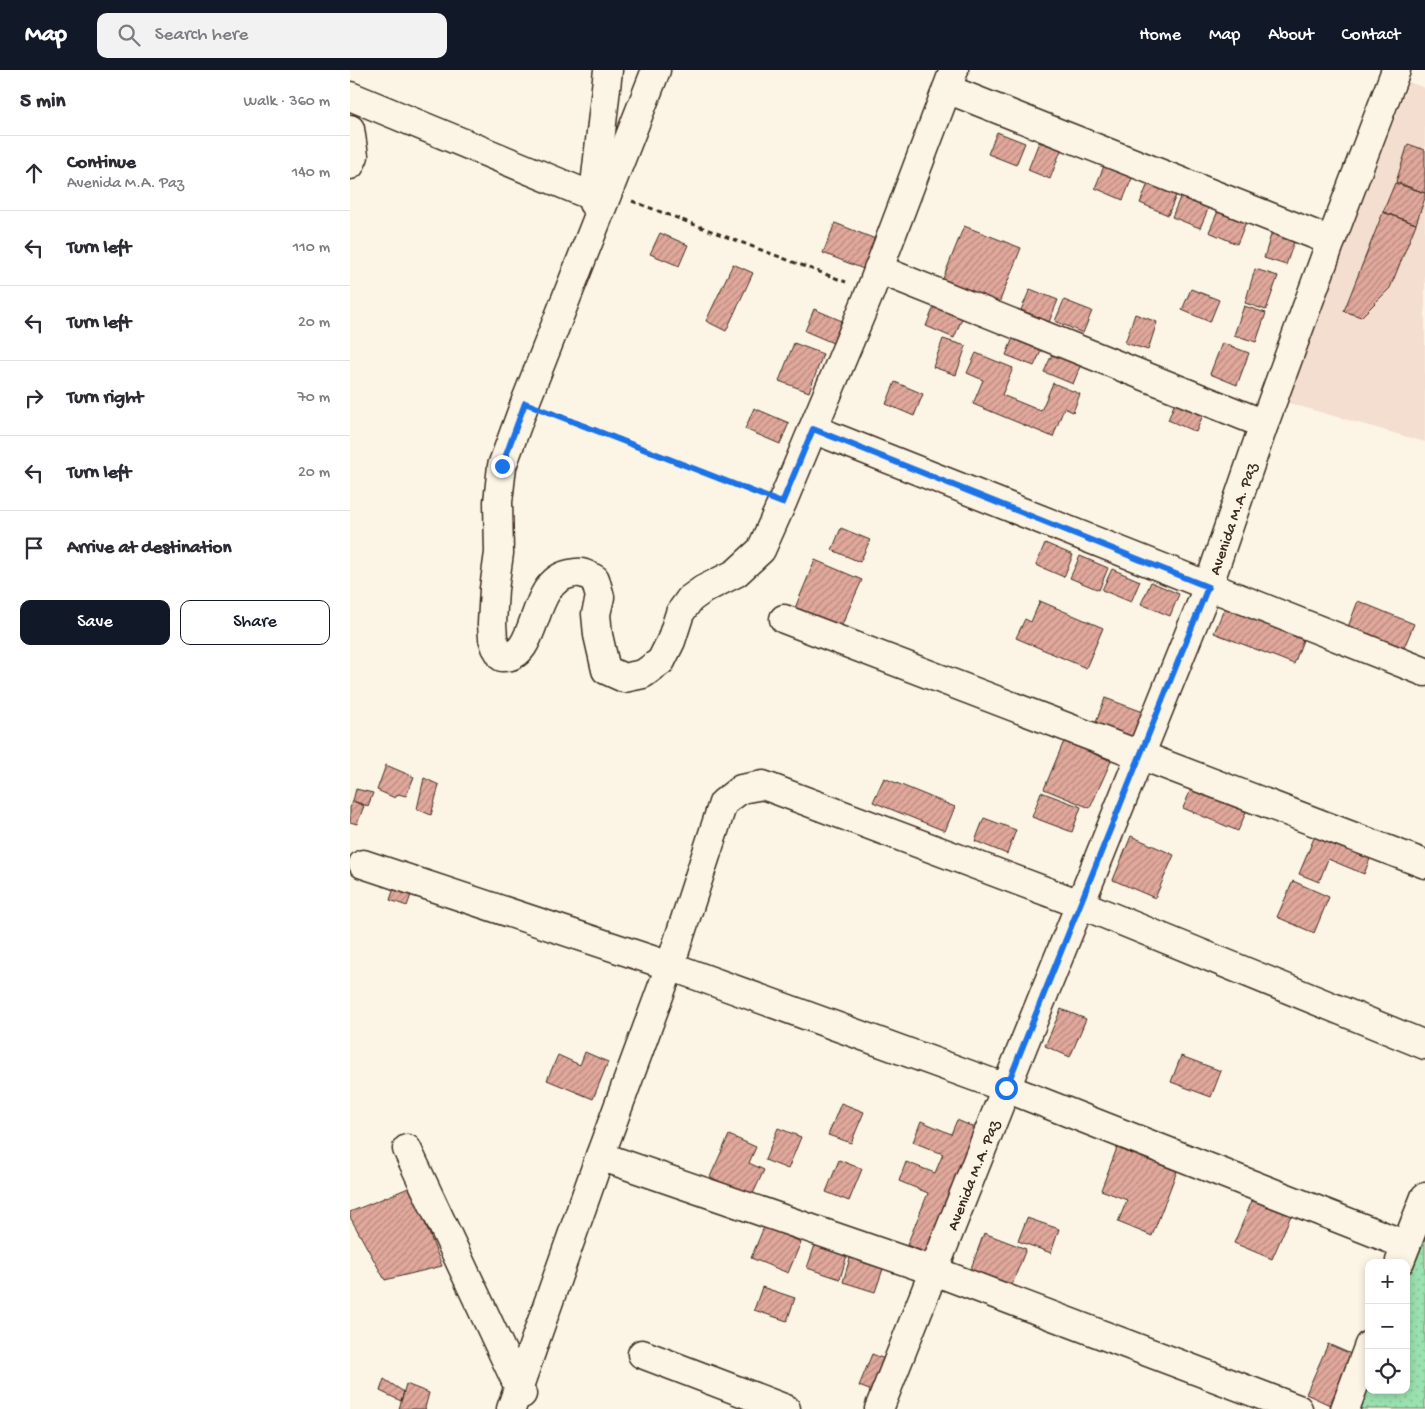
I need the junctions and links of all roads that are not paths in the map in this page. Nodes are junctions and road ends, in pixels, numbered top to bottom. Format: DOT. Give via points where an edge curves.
graph roads {
  1 [pos="608,70"];
  2 [pos="656,70"];
  3 [pos="1396,70"];
  4 [pos="950,80"];
  5 [pos="350,96"];
  6 [pos="350,129"];
  7 [pos="350,165"];
  8 [pos="601,194"];
  9 [pos="1331,241"];
  10 [pos="874,281"];
  11 [pos="1264,424"];
  12 [pos="813,429"];
  13 [pos="1208,587"];
  14 [pos="784,619"];
  15 [pos="1425,672"];
  16 [pos="1139,755"];
  17 [pos="362,864"];
  18 [pos="1425,864"];
  19 [pos="1080,904"];
  20 [pos="670,966"];
  21 [pos="1425,1045"];
  22 [pos="1006,1088"];
  23 [pos="407,1149"];
  24 [pos="600,1156"];
  25 [pos="1425,1197"];
  26 [pos="1403,1254"];
  27 [pos="934,1271"];
  28 [pos="1368,1349"];
  29 [pos="642,1354"];
  30 [pos="519,1401"];
  31 [pos="786,1409"];
  32 [pos="879,1409"];
  33 [pos="1298,1409"];
  34 [pos="1345,1409"];
  1 -- 8 [label="street"];
  2 -- 8 [label="street"];
  3 -- 9 [label="street, Avenida M.A. Paz"];
  4 -- 9 [label="street"];
  4 -- 10 [label="street"];
  5 -- 8 [label="street"];
  6 -- 7 [label="street" via="354,156"];
  8 -- 12 [label="street" via="588,242 502,466 498,502 499,553 492,624 493,638 502,657 519,652 547,590 561,576 580,572 596,579 600,597 596,614 598,636 606,670 624,678 643,674 661,661 680,613 690,599 736,573 761,550"];
  9 -- 11 [label="street, Avenida M.A. Paz"];
  10 -- 11 [label="street"];
  10 -- 12 [label="street"];
  11 -- 13 [label="street, Avenida M.A. Paz"];
  12 -- 13 [label="street"];
  13 -- 15 [label="street"];
  13 -- 16 [label="street, Avenida M.A. Paz"];
  14 -- 16 [label="street"];
  16 -- 18 [label="street"];
  16 -- 19 [label="street, Avenida M.A. Paz"];
  17 -- 20 [label="street"];
  19 -- 20 [label="street" via="763,785 741,790 723,803"];
  19 -- 21 [label="street"];
  19 -- 22 [label="street, Avenida M.A. Paz"];
  20 -- 22 [label="street"];
  20 -- 24 [label="street"];
  22 -- 26 [label="street"];
  22 -- 27 [label="street, Avenida M.A. Paz"];
  23 -- 30 [label="street"];
  24 -- 27 [label="street"];
  24 -- 30 [label="street"];
  25 -- 26 [label="street"];
  27 -- 32 [label="street, Avenida M.A. Paz"];
  27 -- 33 [label="street"];
  28 -- 34 [label="street"];
  29 -- 31 [label="street"];
}
